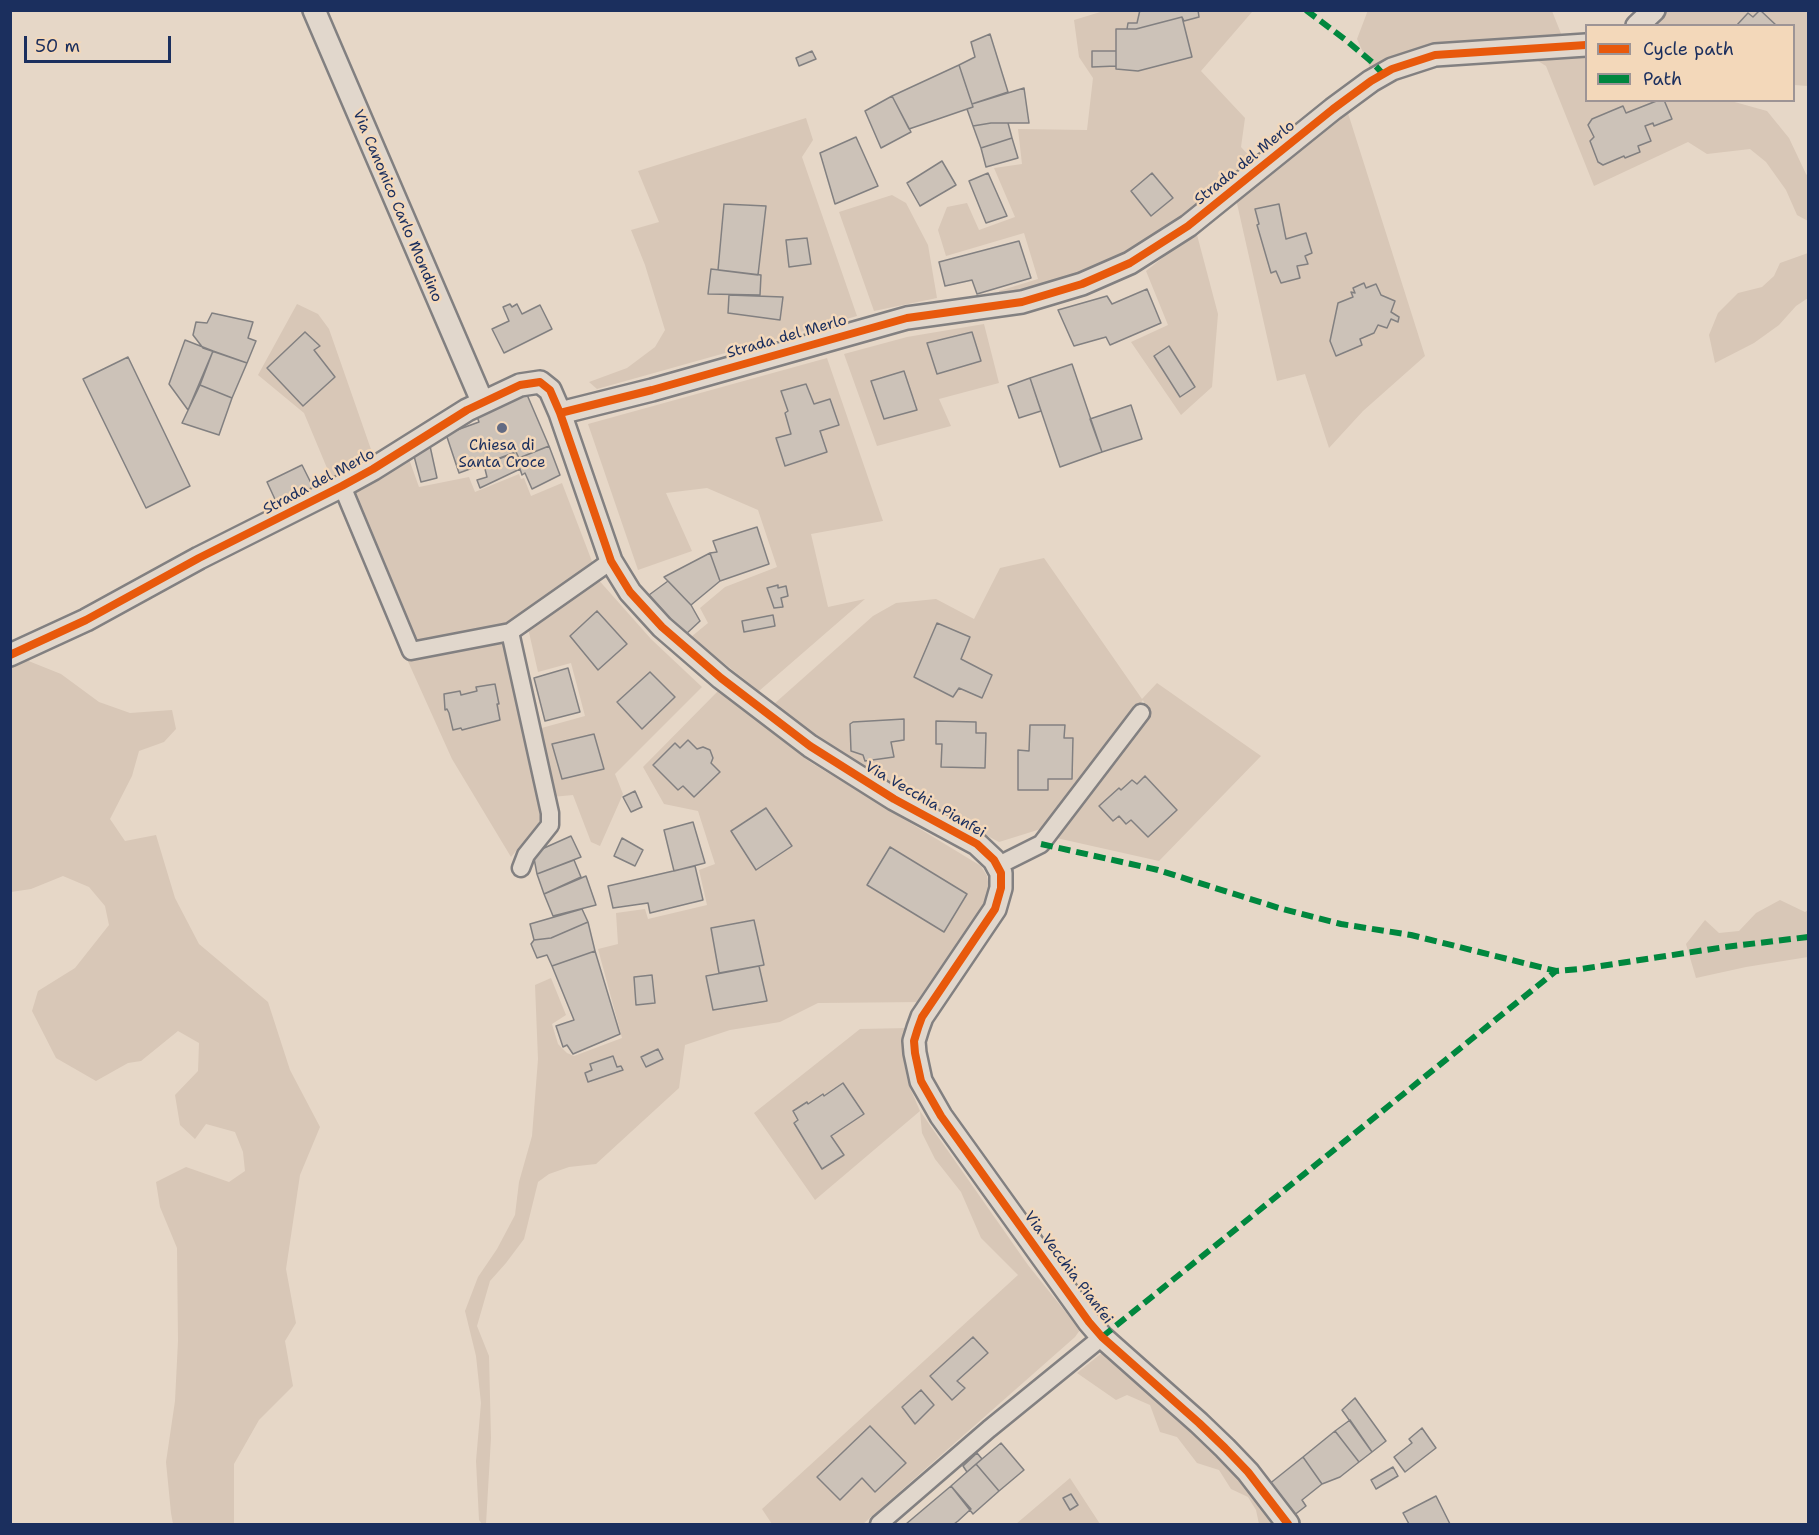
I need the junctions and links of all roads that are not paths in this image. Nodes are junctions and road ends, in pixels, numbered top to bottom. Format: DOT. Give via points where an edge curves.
graph roads {
  1 [pos="314,10"];
  2 [pos="1654,10"];
  3 [pos="1638,24"];
  4 [pos="1585,45"];
  5 [pos="482,401"];
  6 [pos="560,413"];
  7 [pos="342,486"];
  8 [pos="611,561"];
  9 [pos="510,632"];
  10 [pos="10,655"];
  11 [pos="1141,713"];
  12 [pos="997,866"];
  13 [pos="521,868"];
  14 [pos="1102,1336"];
  15 [pos="879,1524"];
  16 [pos="1288,1524"];
  1 -- 5 [label="street, Via Canonico Carlo Mondino"];
  2 -- 3 [label="street"];
  4 -- 6 [label="street, Strada del Merlo" via="1444,54 1392,69 1334,109 1188,226 1130,263 1082,284 1022,302 907,318"];
  5 -- 6 [label="street, Strada del Merlo" via="520,385 540,382 550,390"];
  5 -- 7 [label="street, Strada del Merlo"];
  6 -- 8 [label="street, Via Vecchia Pianfei"];
  7 -- 9 [label="street" via="411,651"];
  7 -- 10 [label="street, Strada del Merlo" via="86,620"];
  8 -- 9 [label="street"];
  8 -- 12 [label="street, Via Vecchia Pianfei" via="630,592 662,627 721,678 832,760 977,844"];
  9 -- 13 [label="street" via="550,813 550,825 526,855"];
  11 -- 12 [label="street" via="1041,844"];
  12 -- 14 [label="street, Via Vecchia Pianfei" via="1001,888 995,909 922,1017 914,1041 916,1066 927,1095 941,1116"];
  14 -- 15 [label="street"];
  14 -- 16 [label="street, Via Vecchia Pianfei" via="1225,1448"];
}
